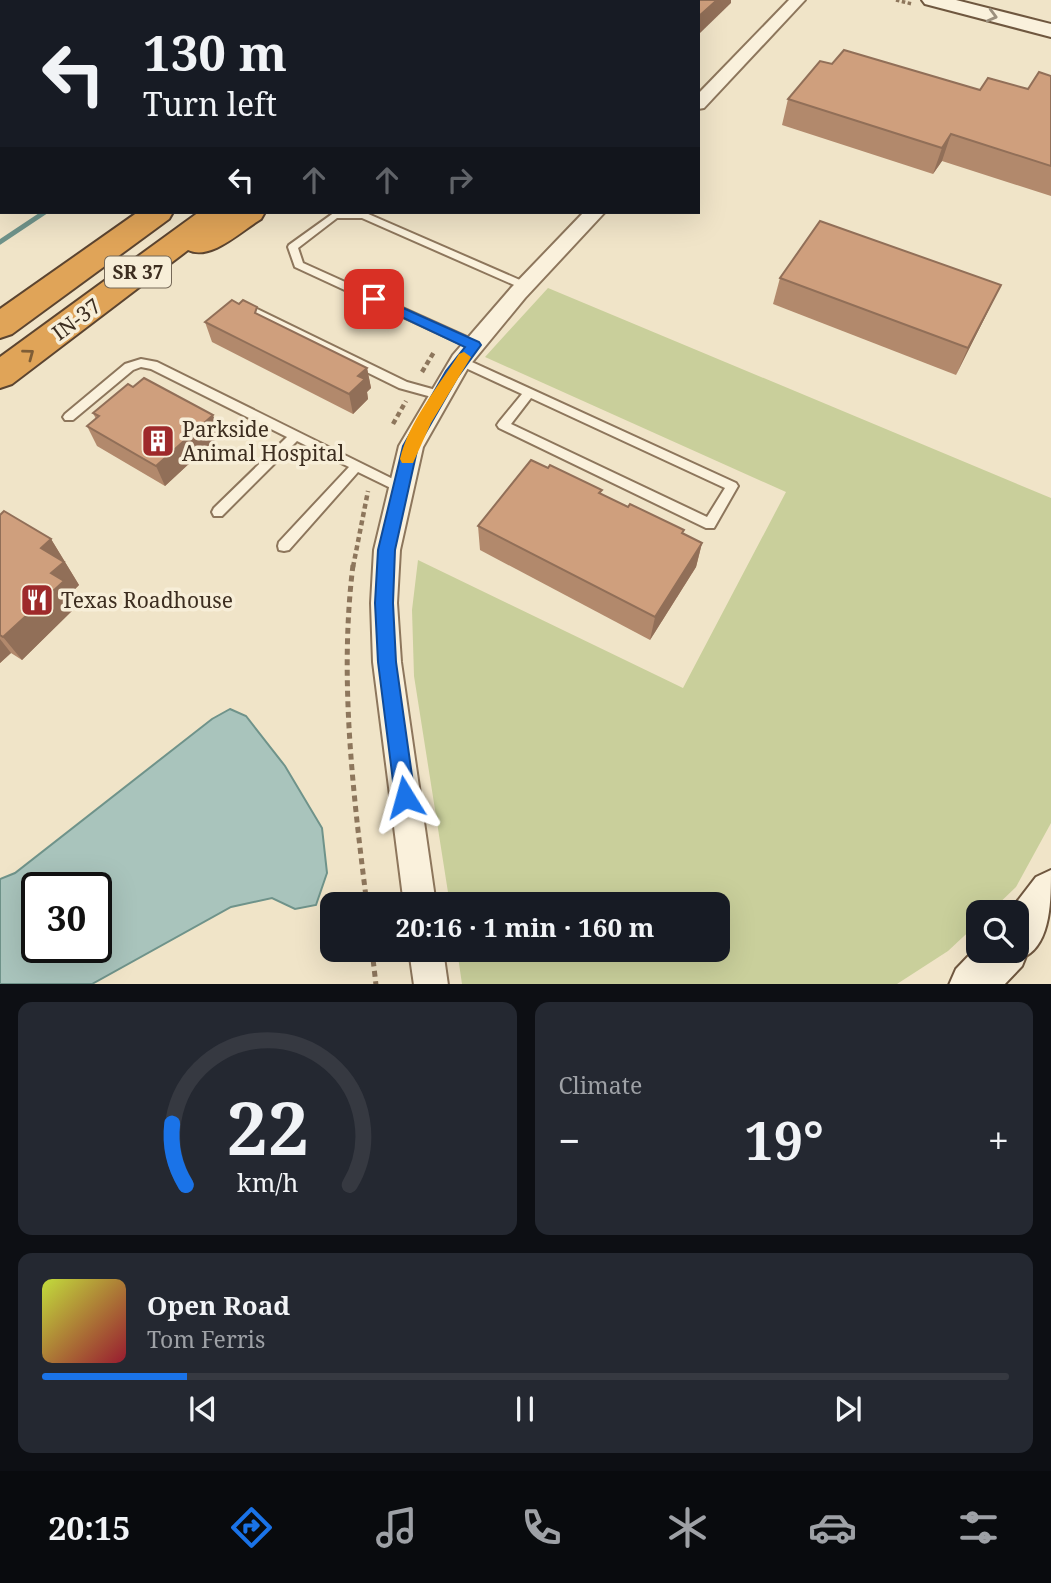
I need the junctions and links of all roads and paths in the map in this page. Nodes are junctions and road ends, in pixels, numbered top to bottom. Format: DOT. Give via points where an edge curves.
graph roads {
  1 [pos="797,0"];
  2 [pos="932,0"];
  3 [pos="1007,0"];
  4 [pos="1051,12"];
  5 [pos="1051,31"];
  6 [pos="700,102"];
  7 [pos="121,214"];
  8 [pos="155,214"];
  9 [pos="215,214"];
  10 [pos="247,214"];
  11 [pos="594,214"];
  12 [pos="525,286"];
  13 [pos="242,305"];
  14 [pos="0,308"];
  15 [pos="0,326"];
  16 [pos="58,332"];
  17 [pos="468,353"];
  18 [pos="0,376"];
  19 [pos="530,393"];
  20 [pos="439,395"];
  21 [pos="69,417"];
  22 [pos="296,435"];
  23 [pos="357,466"];
  24 [pos="401,488"];
  25 [pos="218,512"];
  26 [pos="284,546"];
  27 [pos="418,892"];
  28 [pos="1051,892"];
  29 [pos="1029,921"];
  30 [pos="373,962"];
  31 [pos="428,962"];
  32 [pos="993,963"];
  33 [pos="376,984"];
  34 [pos="431,984"];
  35 [pos="973,984"];
  1 -- 6 [label="street"];
  2 -- 5 [label="street, one-way"];
  3 -- 4 [label="street"];
  7 -- 14 [label="highway"];
  8 -- 15 [label="highway, IN-37 / SR 37"];
  9 -- 16 [label="highway, IN-37 / SR 37"];
  10 -- 16 [label="highway"];
  11 -- 12 [label="street"];
  12 -- 17 [label="street"];
  12 -- 17 [label="lane" via="363,215 335,215 293,247 299,265"];
  13 -- 20 [label="lane" via="403,385"];
  18 -- 16 [label="highway, IN-37 / SR 37, one-way"];
  17 -- 19 [label="lane"];
  17 -- 20 [label="street"];
  19 -- 19 [label="lane" via="732,486 710,524 503,425"];
  20 -- 24 [label="street" via="411,446"];
  21 -- 22 [label="lane" via="129,367 141,363 166,369"];
  22 -- 23 [label="lane"];
  22 -- 25 [label="lane"];
  23 -- 24 [label="lane"];
  23 -- 26 [label="lane"];
  24 -- 27 [label="street" via="387,550 387,662"];
  28 -- 29 [label="street"];
  30 -- 33 [label="path"];
  31 -- 34 [label="street"];
  32 -- 35 [label="street"];
}
